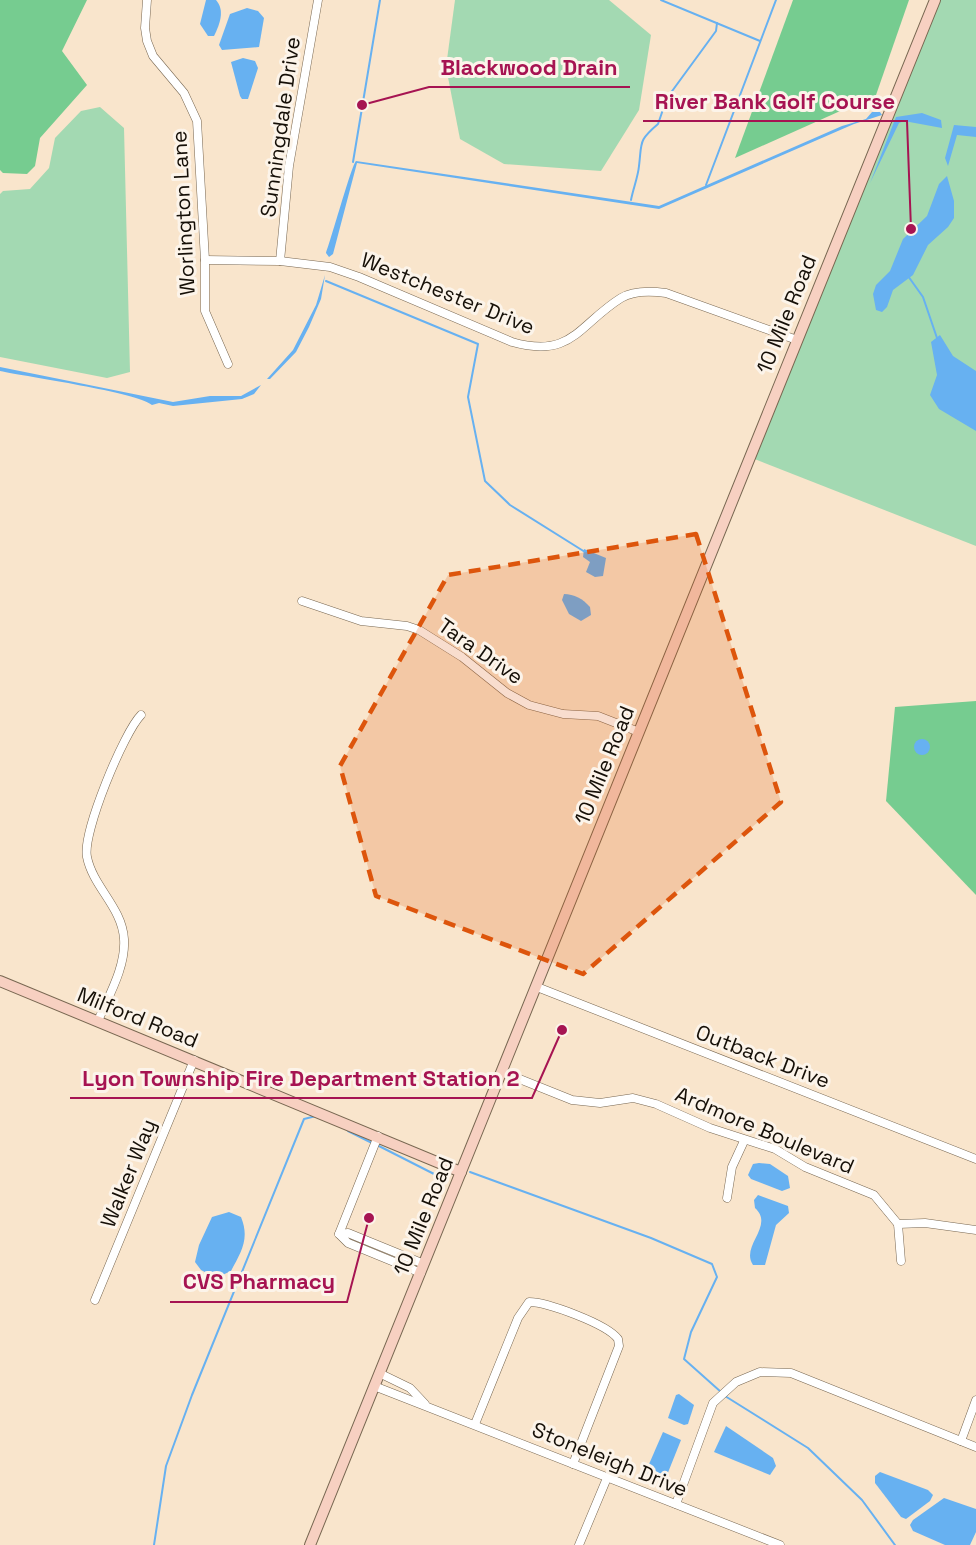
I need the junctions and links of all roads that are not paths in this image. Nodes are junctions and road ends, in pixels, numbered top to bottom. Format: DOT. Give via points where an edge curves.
graph roads {
  1 [pos="147,0"];
  2 [pos="318,0"];
  3 [pos="935,0"];
  4 [pos="205,260"];
  5 [pos="280,261"];
  6 [pos="797,340"];
  7 [pos="228,364"];
  8 [pos="302,601"];
  9 [pos="141,714"];
  10 [pos="639,732"];
  11 [pos="0,981"];
  12 [pos="537,987"];
  13 [pos="98,1021"];
  14 [pos="194,1060"];
  15 [pos="502,1072"];
  16 [pos="378,1136"];
  17 [pos="744,1141"];
  18 [pos="976,1159"];
  19 [pos="461,1172"];
  20 [pos="727,1198"];
  21 [pos="898,1224"];
  22 [pos="976,1230"];
  23 [pos="901,1261"];
  24 [pos="422,1269"];
  25 [pos="95,1300"];
  26 [pos="379,1373"];
  27 [pos="374,1386"];
  28 [pos="976,1400"];
  29 [pos="426,1405"];
  30 [pos="475,1424"];
  31 [pos="961,1441"];
  32 [pos="976,1447"];
  33 [pos="573,1464"];
  34 [pos="607,1478"];
  35 [pos="676,1504"];
  36 [pos="310,1545"];
  37 [pos="579,1545"];
  38 [pos="780,1545"];
  1 -- 4 [label="street, Worlington Lane" via="144,28 153,56 184,93 197,121"];
  2 -- 5 [label="street, Sunningdale Drive" via="290,166"];
  3 -- 6 [label="main road, 10 Mile Road"];
  4 -- 5 [label="street, Westchester Drive"];
  4 -- 7 [label="street, Worlington Lane" via="205,310"];
  5 -- 6 [label="street, Westchester Drive" via="345,271 534,348 560,344 622,297 645,290 666,293"];
  6 -- 10 [label="main road, 10 Mile Road"];
  8 -- 10 [label="street, Tara Drive" via="361,621 419,630 531,706 563,714 597,716"];
  9 -- 13 [label="street" via="124,741 90,824 86,844 87,857 122,926 124,942 120,968"];
  10 -- 12 [label="main road, 10 Mile Road"];
  11 -- 13 [label="main road, Milford Road"];
  12 -- 15 [label="main road, 10 Mile Road"];
  12 -- 18 [label="street, Outback Drive"];
  13 -- 14 [label="main road, Milford Road"];
  14 -- 16 [label="main road, Milford Road"];
  14 -- 25 [label="street, Walker Way"];
  15 -- 17 [label="street, Ardmore Boulevard" via="572,1100 600,1103 633,1098 657,1104"];
  15 -- 19 [label="main road, 10 Mile Road"];
  16 -- 19 [label="main road, Milford Road"];
  16 -- 24 [label="street" via="339,1234 348,1243"];
  17 -- 20 [label="street" via="732,1167"];
  17 -- 21 [label="street, Ardmore Boulevard" via="775,1149 805,1167 874,1195"];
  19 -- 24 [label="main road, 10 Mile Road"];
  21 -- 22 [label="street" via="925,1223"];
  21 -- 23 [label="street"];
  24 -- 26 [label="main road, 10 Mile Road"];
  26 -- 27 [label="main road, 10 Mile Road"];
  26 -- 29 [label="street, Stoneleigh Drive" via="410,1388"];
  27 -- 29 [label="street, Stoneleigh Drive"];
  27 -- 36 [label="main road, 10 Mile Road"];
  28 -- 31 [label="street"];
  29 -- 30 [label="street, Stoneleigh Drive"];
  30 -- 33 [label="street, Stoneleigh Drive"];
  30 -- 33 [label="street" via="518,1318 529,1302 607,1328 618,1339 619,1346"];
  31 -- 32 [label="street"];
  31 -- 35 [label="street" via="791,1373 760,1372 736,1382 713,1403"];
  33 -- 34 [label="street, Stoneleigh Drive"];
  34 -- 35 [label="street, Stoneleigh Drive"];
  34 -- 37 [label="street"];
  35 -- 38 [label="street, Stoneleigh Drive"];
}
